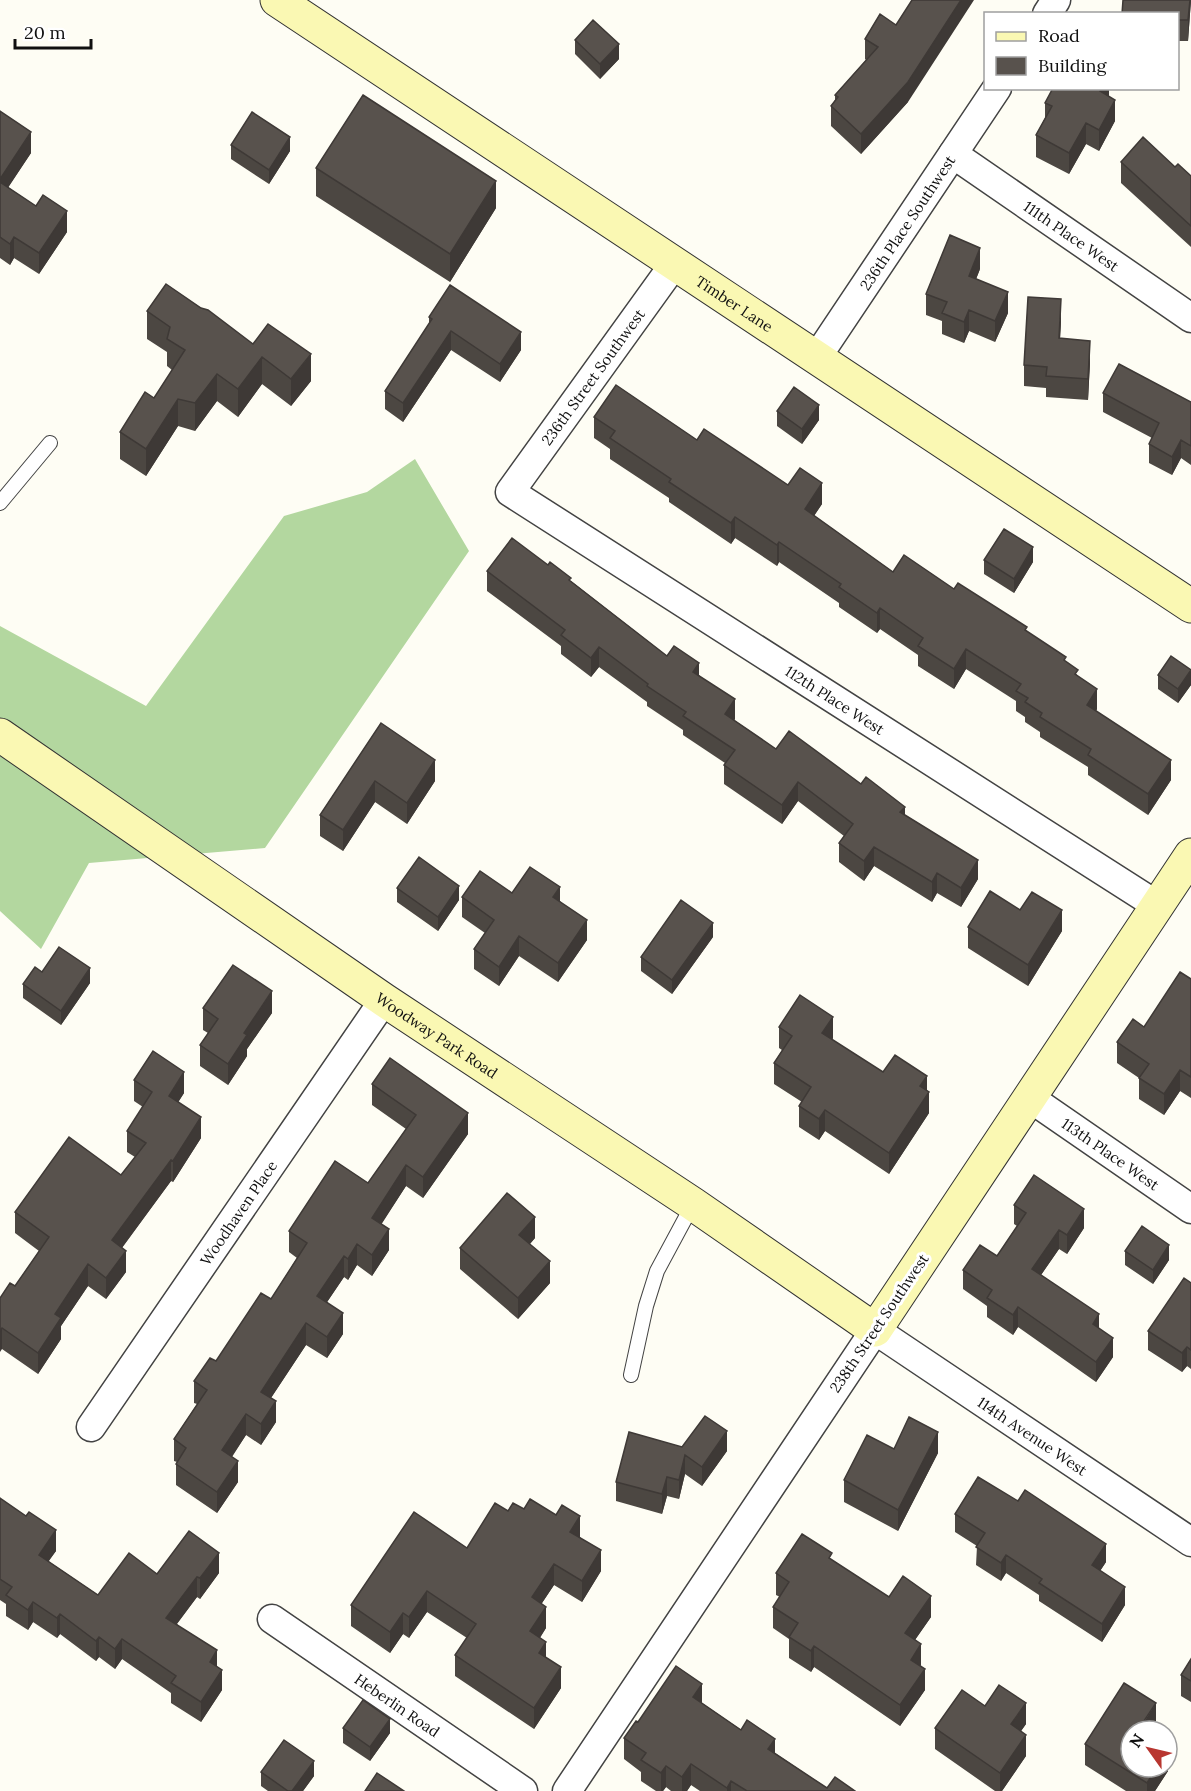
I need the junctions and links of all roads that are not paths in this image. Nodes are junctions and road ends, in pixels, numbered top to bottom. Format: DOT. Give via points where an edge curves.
graph roads {
  1 [pos="277,0"];
  2 [pos="996,90"];
  3 [pos="953,154"];
  4 [pos="675,262"];
  5 [pos="1191,318"];
  6 [pos="817,357"];
  7 [pos="50,443"];
  8 [pos="510,492"];
  9 [pos="0,503"];
  10 [pos="1191,606"];
  11 [pos="0,735"];
  12 [pos="1191,855"];
  13 [pos="1158,906"];
  14 [pos="384,1000"];
  15 [pos="1029,1098"];
  16 [pos="693,1204"];
  17 [pos="1191,1209"];
  18 [pos="875,1330"];
  19 [pos="631,1375"];
  20 [pos="91,1427"];
  21 [pos="1191,1542"];
  22 [pos="272,1618"];
  23 [pos="523,1791"];
  24 [pos="567,1791"];
  1 -- 4 [label="street, Timber Lane"];
  2 -- 3 [label="street, 236th Place Southwest"];
  3 -- 5 [label="street, 111th Place West"];
  3 -- 6 [label="street, 236th Place Southwest"];
  4 -- 6 [label="street, Timber Lane"];
  4 -- 8 [label="street, 236th Street Southwest"];
  6 -- 10 [label="street, Timber Lane"];
  7 -- 9 [label="lane"];
  8 -- 13 [label="street, 112th Place West"];
  11 -- 14 [label="street, Woodway Park Road"];
  12 -- 13 [label="street, 238th Street Southwest"];
  13 -- 15 [label="street, 238th Street Southwest"];
  14 -- 16 [label="street, Woodway Park Road"];
  14 -- 20 [label="street, Woodhaven Place"];
  15 -- 17 [label="street, 113th Place West"];
  15 -- 18 [label="street, 238th Street Southwest"];
  16 -- 18 [label="street, Woodway Park Road"];
  16 -- 19 [label="lane" via="657,1271"];
  18 -- 21 [label="street, 114th Avenue West"];
  18 -- 24 [label="street, 238th Street Southwest"];
  22 -- 23 [label="street, Heberlin Road"];
}
